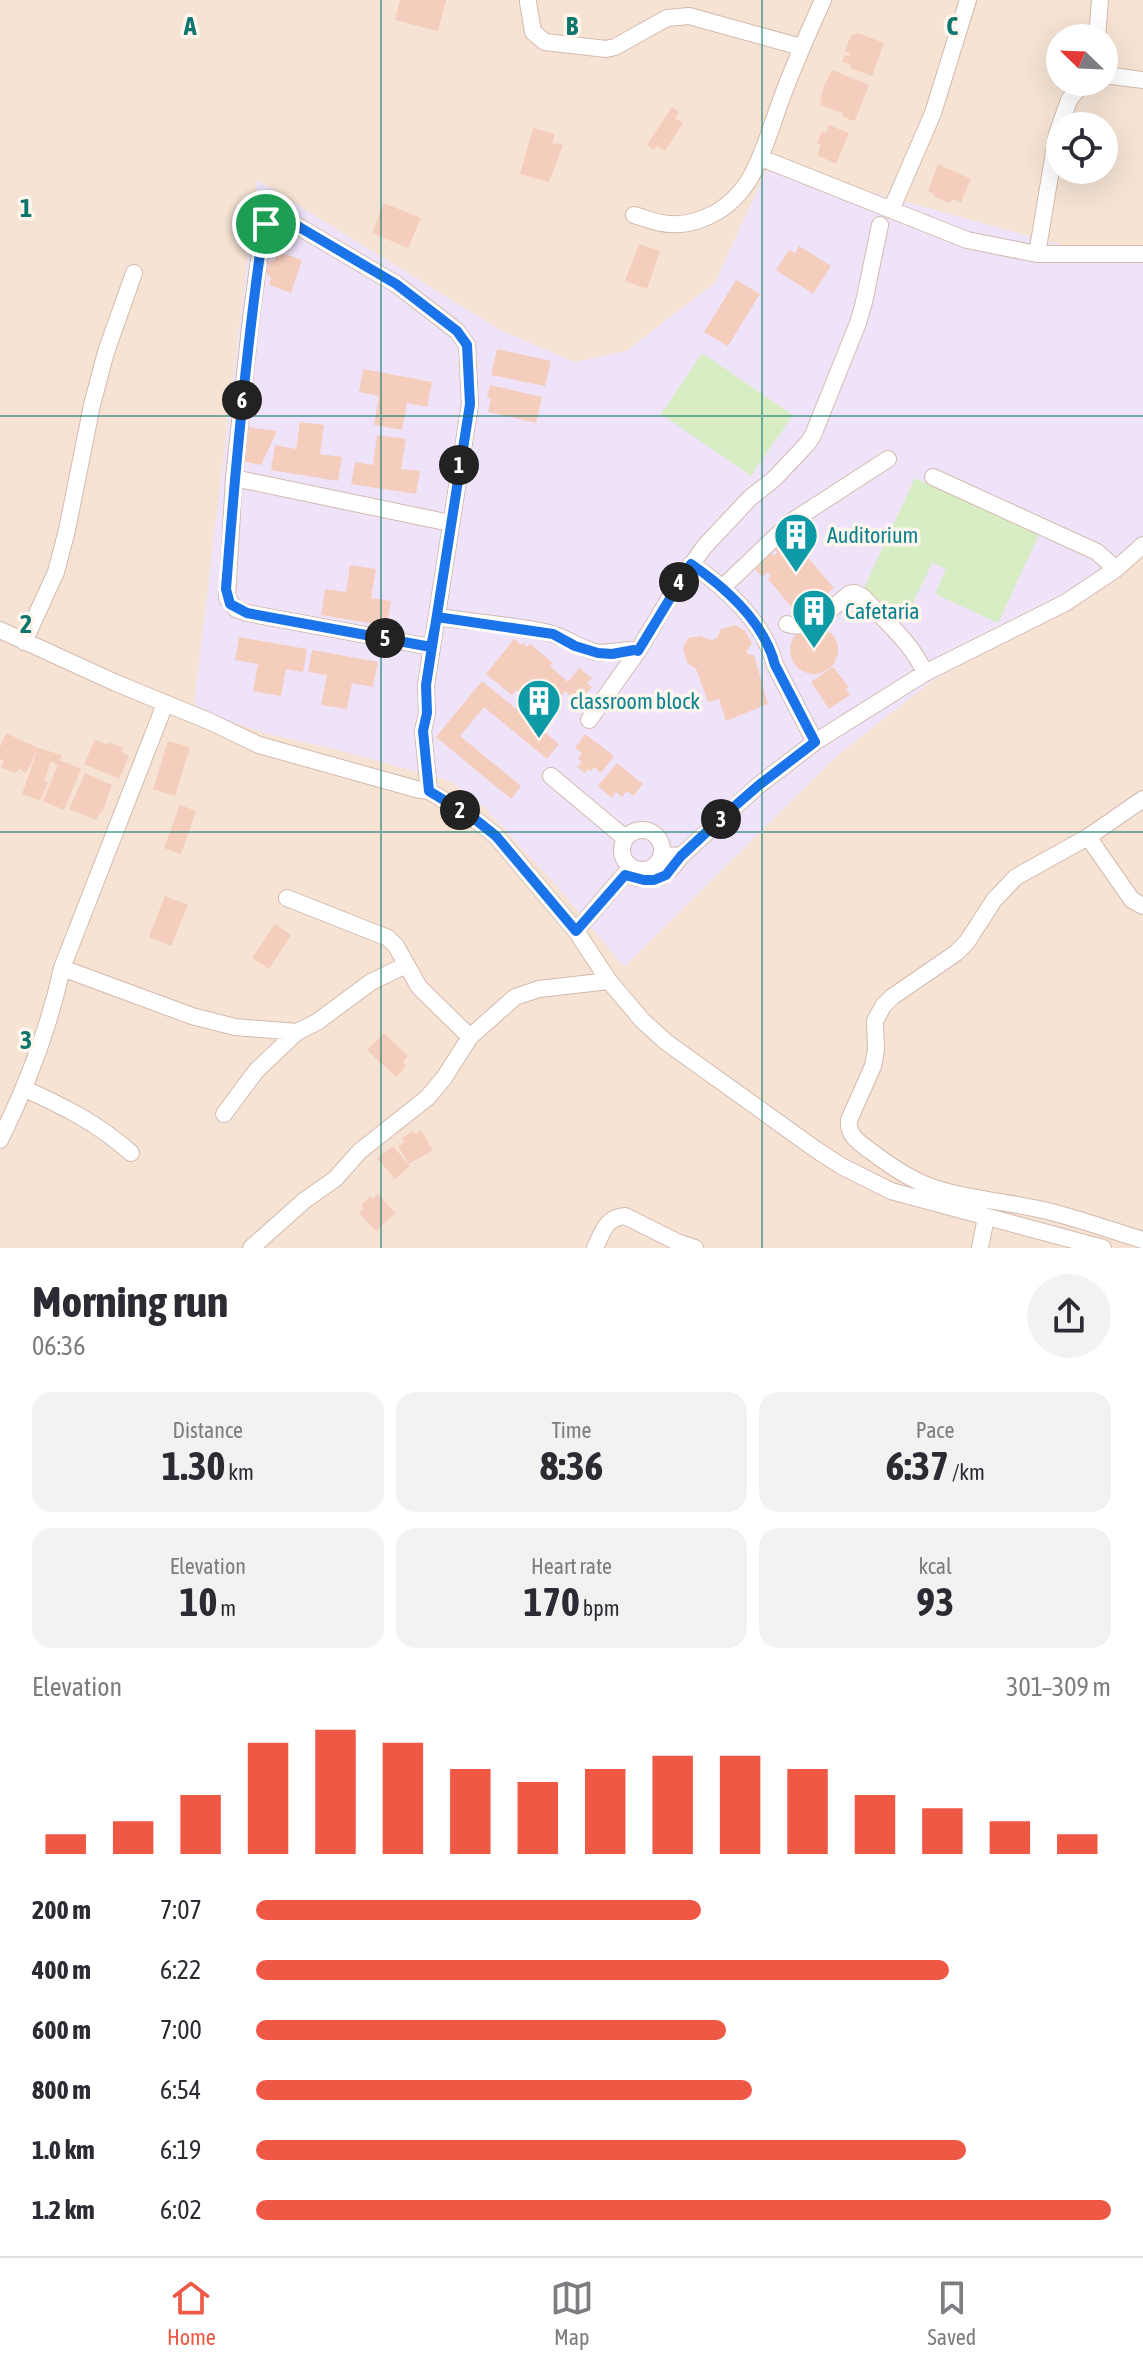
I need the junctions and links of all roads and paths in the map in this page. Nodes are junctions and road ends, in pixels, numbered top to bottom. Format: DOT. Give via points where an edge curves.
graph roads {
  1 [pos="823,0"];
  2 [pos="968,0"];
  3 [pos="1100,0"];
  4 [pos="528,2"];
  5 [pos="1098,24"];
  6 [pos="801,47"];
  7 [pos="1118,77"];
  8 [pos="1143,80"];
  9 [pos="1072,96"];
  10 [pos="761,158"];
  11 [pos="891,210"];
  12 [pos="634,215"];
  13 [pos="880,225"];
  14 [pos="1037,254"];
  15 [pos="1143,254"];
  16 [pos="134,273"];
  17 [pos="888,459"];
  18 [pos="933,477"];
  19 [pos="234,478"];
  20 [pos="450,523"];
  21 [pos="1143,545"];
  22 [pos="691,564"];
  23 [pos="1116,569"];
  24 [pos="723,587"];
  25 [pos="437,617"];
  26 [pos="787,624"];
  27 [pos="0,630"];
  28 [pos="24,642"];
  29 [pos="431,647"];
  30 [pos="638,651"];
  31 [pos="925,673"];
  32 [pos="165,704"];
  33 [pos="589,720"];
  34 [pos="815,742"];
  35 [pos="551,776"];
  36 [pos="429,791"];
  37 [pos="1143,799"];
  38 [pos="1088,837"];
  39 [pos="625,838"];
  40 [pos="662,855"];
  41 [pos="681,856"];
  42 [pos="628,871"];
  43 [pos="287,898"];
  44 [pos="1143,906"];
  45 [pos="576,931"];
  46 [pos="406,965"];
  47 [pos="62,968"];
  48 [pos="609,981"];
  49 [pos="297,1032"];
  50 [pos="470,1037"];
  51 [pos="25,1089"];
  52 [pos="224,1114"];
  53 [pos="0,1140"];
  54 [pos="131,1153"];
  55 [pos="986,1217"];
  56 [pos="1143,1240"];
  57 [pos="251,1248"];
  58 [pos="595,1248"];
  59 [pos="695,1248"];
  60 [pos="980,1248"];
  61 [pos="1103,1248"];
  1 -- 6 [label="street"];
  2 -- 11 [label="street" via="933,113"];
  3 -- 5 [label="street"];
  4 -- 6 [label="street" via="533,32 545,42 606,49 667,18 689,16"];
  6 -- 10 [label="street"];
  7 -- 8 [label="street"];
  9 -- 14 [label="street" via="1057,134"];
  10 -- 11 [label="street"];
  10 -- 12 [label="street" via="736,198 698,221 670,224"];
  11 -- 14 [label="street" via="967,240"];
  13 -- 22 [label="street" via="861,312 813,435"];
  14 -- 15 [label="street"];
  16 -- 28 [label="street" via="92,405 56,572"];
  17 -- 24 [label="street" via="791,522"];
  18 -- 23 [label="street" via="1097,552"];
  19 -- 20 [label="street"];
  19 -- 20 [label="street" via="263,232 277,218 396,284 464,339 470,404"];
  19 -- 29 [label="street" via="226,589 230,604 247,613"];
  20 -- 25 [label="street"];
  21 -- 23 [label="street"];
  22 -- 24 [label="street"];
  22 -- 30 [label="street"];
  23 -- 31 [label="street" via="1065,603"];
  24 -- 34 [label="street" via="765,642"];
  25 -- 29 [label="street"];
  25 -- 30 [label="street" via="553,634 598,653"];
  26 -- 31 [label="street" via="814,622 855,593 907,644"];
  27 -- 28 [label="street"];
  28 -- 32 [label="street"];
  29 -- 36 [label="street" via="423,731"];
  30 -- 33 [label="street"];
  31 -- 34 [label="street"];
  32 -- 36 [label="street" via="259,745"];
  32 -- 47 [label="street"];
  34 -- 41 [label="street"];
  35 -- 39 [label="street"];
  36 -- 45 [label="street" via="496,836"];
  37 -- 38 [label="street"];
  38 -- 44 [label="street" via="1132,900"];
  38 -- 56 [label="street" via="1016,877 956,953 883,1006 875,1021 873,1066 848,1127 899,1173 923,1184"];
  39 -- 40 [label="street" via="636,830 650,831 660,840"];
  39 -- 42 [label="street"];
  40 -- 41 [label="street"];
  40 -- 42 [label="street" via="651,868"];
  41 -- 42 [label="street" via="660,878 644,880"];
  42 -- 45 [label="street"];
  43 -- 46 [label="street" via="388,938"];
  45 -- 48 [label="street"];
  46 -- 49 [label="street"];
  46 -- 50 [label="street" via="419,987"];
  47 -- 49 [label="street" via="192,1016 235,1027"];
  47 -- 51 [label="street" via="54,1008"];
  48 -- 50 [label="street" via="527,992"];
  48 -- 55 [label="street" via="666,1042 831,1159 891,1191"];
  49 -- 52 [label="street" via="256,1071"];
  50 -- 57 [label="street" via="427,1098"];
  51 -- 53 [label="street"];
  51 -- 54 [label="street" via="110,1134"];
  55 -- 60 [label="street"];
  55 -- 61 [label="street"];
  58 -- 59 [label="street" via="607,1223 625,1216"];
}
